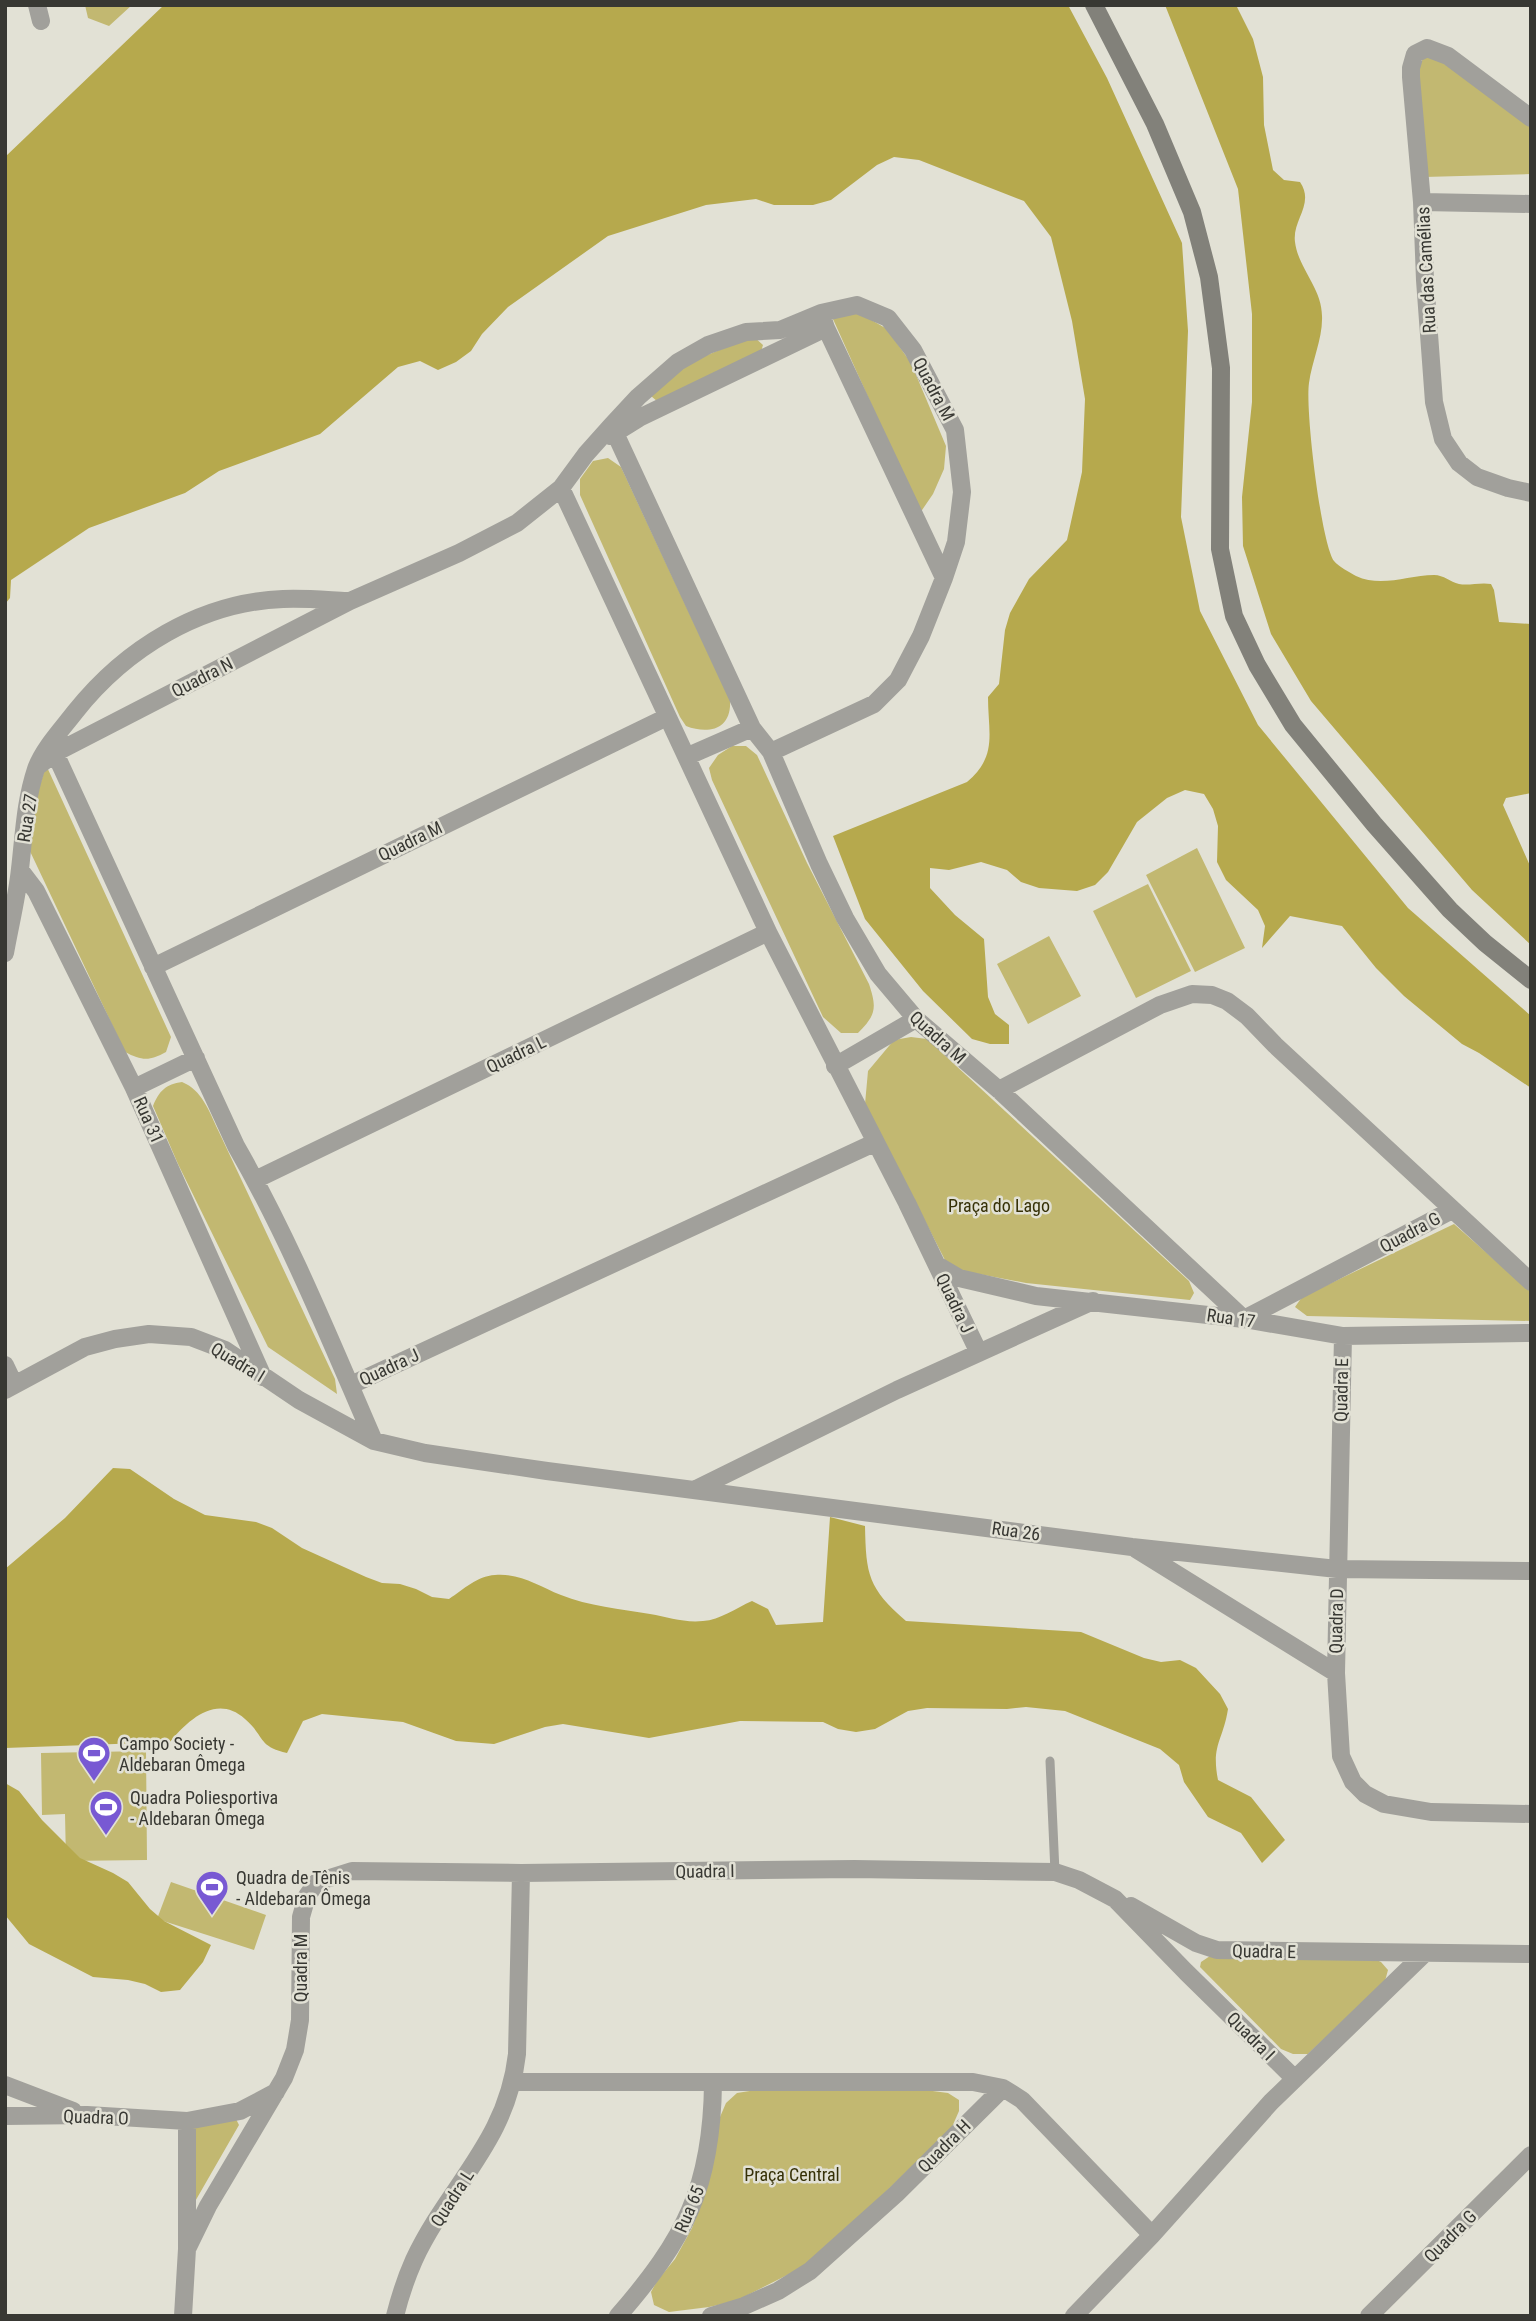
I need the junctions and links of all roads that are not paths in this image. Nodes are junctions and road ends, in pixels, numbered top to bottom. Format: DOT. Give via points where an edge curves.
graph roads {
  1 [pos="1094,5"];
  2 [pos="1531,118"];
  3 [pos="1422,202"];
  4 [pos="1531,204"];
  5 [pos="823,321"];
  6 [pos="615,433"];
  7 [pos="586,454"];
  8 [pos="561,488"];
  9 [pos="1531,493"];
  10 [pos="944,578"];
  11 [pos="349,601"];
  12 [pos="667,717"];
  13 [pos="752,728"];
  14 [pos="59,733"];
  15 [pos="55,752"];
  16 [pos="771,752"];
  17 [pos="688,756"];
  18 [pos="37,767"];
  19 [pos="20,870"];
  20 [pos="768,932"];
  21 [pos="5,953"];
  22 [pos="153,967"];
  23 [pos="1531,980"];
  24 [pos="916,1019"];
  25 [pos="197,1058"];
  26 [pos="835,1066"];
  27 [pos="134,1088"];
  28 [pos="999,1090"];
  29 [pos="874,1143"];
  30 [pos="256,1180"];
  31 [pos="1452,1210"];
  32 [pos="937,1265"];
  33 [pos="1531,1282"];
  34 [pos="1093,1301"];
  35 [pos="1244,1319"];
  36 [pos="1531,1333"];
  37 [pos="1343,1336"];
  38 [pos="979,1353"];
  39 [pos="5,1365"];
  40 [pos="264,1377"];
  41 [pos="351,1385"];
  42 [pos="10,1387"];
  43 [pos="374,1441"];
  44 [pos="696,1489"];
  45 [pos="1132,1547"];
  46 [pos="1337,1570"];
  47 [pos="1531,1571"];
  48 [pos="1336,1673"];
  49 [pos="1050,1761"];
  50 [pos="1531,1814"];
  51 [pos="1055,1872"];
  52 [pos="522,1873"];
  53 [pos="1115,1899"];
  54 [pos="1217,1950"];
  55 [pos="1373,1953"];
  56 [pos="1425,1953"];
  57 [pos="1531,1954"];
  58 [pos="1396,1982"];
  59 [pos="1198,1983"];
  60 [pos="1295,2079"];
  61 [pos="514,2082"];
  62 [pos="713,2083"];
  63 [pos="5,2085"];
  64 [pos="1003,2088"];
  65 [pos="276,2092"];
  66 [pos="87,2115"];
  67 [pos="5,2116"];
  68 [pos="187,2121"];
  69 [pos="1531,2155"];
  70 [pos="1152,2235"];
  71 [pos="187,2249"];
  72 [pos="183,2316"];
  73 [pos="395,2316"];
  74 [pos="618,2316"];
  75 [pos="711,2316"];
  76 [pos="1074,2316"];
  77 [pos="1369,2316"];
  1 -- 23 [label="street" via="1192,212 1209,277 1221,368 1220,549 1234,616 1257,665 1301,735 1450,910"];
  2 -- 3 [label="street, Rua das Camélias" via="1448,56 1432,48 1418,51 1411,77"];
  3 -- 4 [label="street"];
  3 -- 9 [label="street, Rua das Camélias" via="1434,402 1443,439 1459,464 1477,477"];
  5 -- 6 [label="street, Quadra M"];
  5 -- 7 [label="street, Quadra M" via="747,332 708,345 678,362 638,397"];
  5 -- 10 [label="street"];
  5 -- 10 [label="street, Quadra M" via="857,304 888,318 913,351 956,430 962,492 956,542"];
  6 -- 7 [label="street, Quadra M"];
  6 -- 13 [label="street, Quadra M"];
  7 -- 8 [label="street, Quadra M"];
  8 -- 11 [label="street, Quadra M" via="517,523"];
  8 -- 12 [label="street"];
  10 -- 16 [label="street, Quadra M" via="898,680 874,704"];
  11 -- 14 [label="street, Quadra M" via="282,599 198,617 125,661 94,688"];
  11 -- 15 [label="street, Quadra N"];
  12 -- 17 [label="street"];
  12 -- 22 [label="street, Quadra M"];
  13 -- 16 [label="street, Quadra M"];
  13 -- 17 [label="street"];
  14 -- 15 [label="street"];
  14 -- 18 [label="street, Rua 27"];
  15 -- 18 [label="street"];
  15 -- 22 [label="street"];
  16 -- 24 [label="street, Quadra M" via="845,918 878,974"];
  17 -- 20 [label="street"];
  18 -- 19 [label="street, Rua 27" via="24,818"];
  19 -- 21 [label="street, Rua 27"];
  19 -- 27 [label="street, Rua 31" via="36,891"];
  20 -- 26 [label="street"];
  20 -- 30 [label="street, Quadra L"];
  22 -- 25 [label="street"];
  24 -- 26 [label="street"];
  24 -- 28 [label="street, Quadra M"];
  25 -- 27 [label="street"];
  25 -- 30 [label="street"];
  26 -- 29 [label="street"];
  27 -- 40 [label="street, Rua 31"];
  28 -- 31 [label="street, Quadra G" via="1160,1005 1192,994 1212,995 1247,1016"];
  28 -- 35 [label="street"];
  29 -- 32 [label="street, Quadra J"];
  29 -- 41 [label="street, Quadra J"];
  30 -- 41 [label="street"];
  31 -- 33 [label="street"];
  31 -- 35 [label="street, Quadra G"];
  32 -- 34 [label="street, Rua 17" via="959,1278 1037,1296"];
  32 -- 38 [label="street, Quadra J"];
  34 -- 35 [label="street, Rua 17"];
  34 -- 38 [label="street"];
  35 -- 37 [label="street, Rua 17"];
  36 -- 37 [label="street, Rua 17"];
  37 -- 46 [label="street, Quadra E"];
  38 -- 44 [label="street, Quadra J"];
  39 -- 42 [label="street"];
  40 -- 42 [label="street, Quadra I" via="225,1350 191,1338 149,1334 85,1347"];
  40 -- 43 [label="street, Quadra I"];
  41 -- 43 [label="street, Quadra J"];
  43 -- 44 [label="street" via="425,1453"];
  44 -- 45 [label="street, Rua 26"];
  45 -- 46 [label="street, Rua 26"];
  45 -- 48 [label="street"];
  46 -- 47 [label="street, Quadra D"];
  46 -- 48 [label="street, Quadra D"];
  48 -- 50 [label="street, Quadra D" via="1341,1756 1353,1782 1365,1794 1384,1804 1431,1812"];
  49 -- 51 [label="lane"];
  51 -- 52 [label="street, Quadra I"];
  51 -- 53 [label="street, Quadra I"];
  52 -- 61 [label="street"];
  52 -- 65 [label="street, Quadra M" via="352,1871 317,1882 306,1896 301,1917 300,2020 295,2050"];
  53 -- 54 [label="street, Quadra E"];
  53 -- 59 [label="street, Quadra I"];
  54 -- 55 [label="street, Quadra E"];
  54 -- 59 [label="street" via="1198,1957"];
  55 -- 56 [label="street, Quadra E"];
  55 -- 58 [label="street" via="1392,1965"];
  56 -- 57 [label="street, Quadra E"];
  56 -- 58 [label="street"];
  58 -- 60 [label="street"];
  59 -- 60 [label="street, Quadra I"];
  60 -- 70 [label="street"];
  61 -- 62 [label="street"];
  61 -- 73 [label="street, Quadra L" via="492,2134 415,2258"];
  62 -- 64 [label="street" via="973,2081"];
  62 -- 74 [label="street, Rua 65" via="708,2152 689,2217 671,2249"];
  63 -- 66 [label="street"];
  64 -- 70 [label="street" via="1035,2112"];
  64 -- 75 [label="street, Quadra H" via="810,2271 778,2291"];
  65 -- 68 [label="street" via="240,2111"];
  65 -- 71 [label="street, Quadra M"];
  66 -- 67 [label="street, Quadra O"];
  66 -- 68 [label="street, Quadra O"];
  68 -- 71 [label="street, Quadra M"];
  69 -- 77 [label="street, Quadra G"];
  70 -- 76 [label="street"];
  71 -- 72 [label="street, Quadra M"];
}
